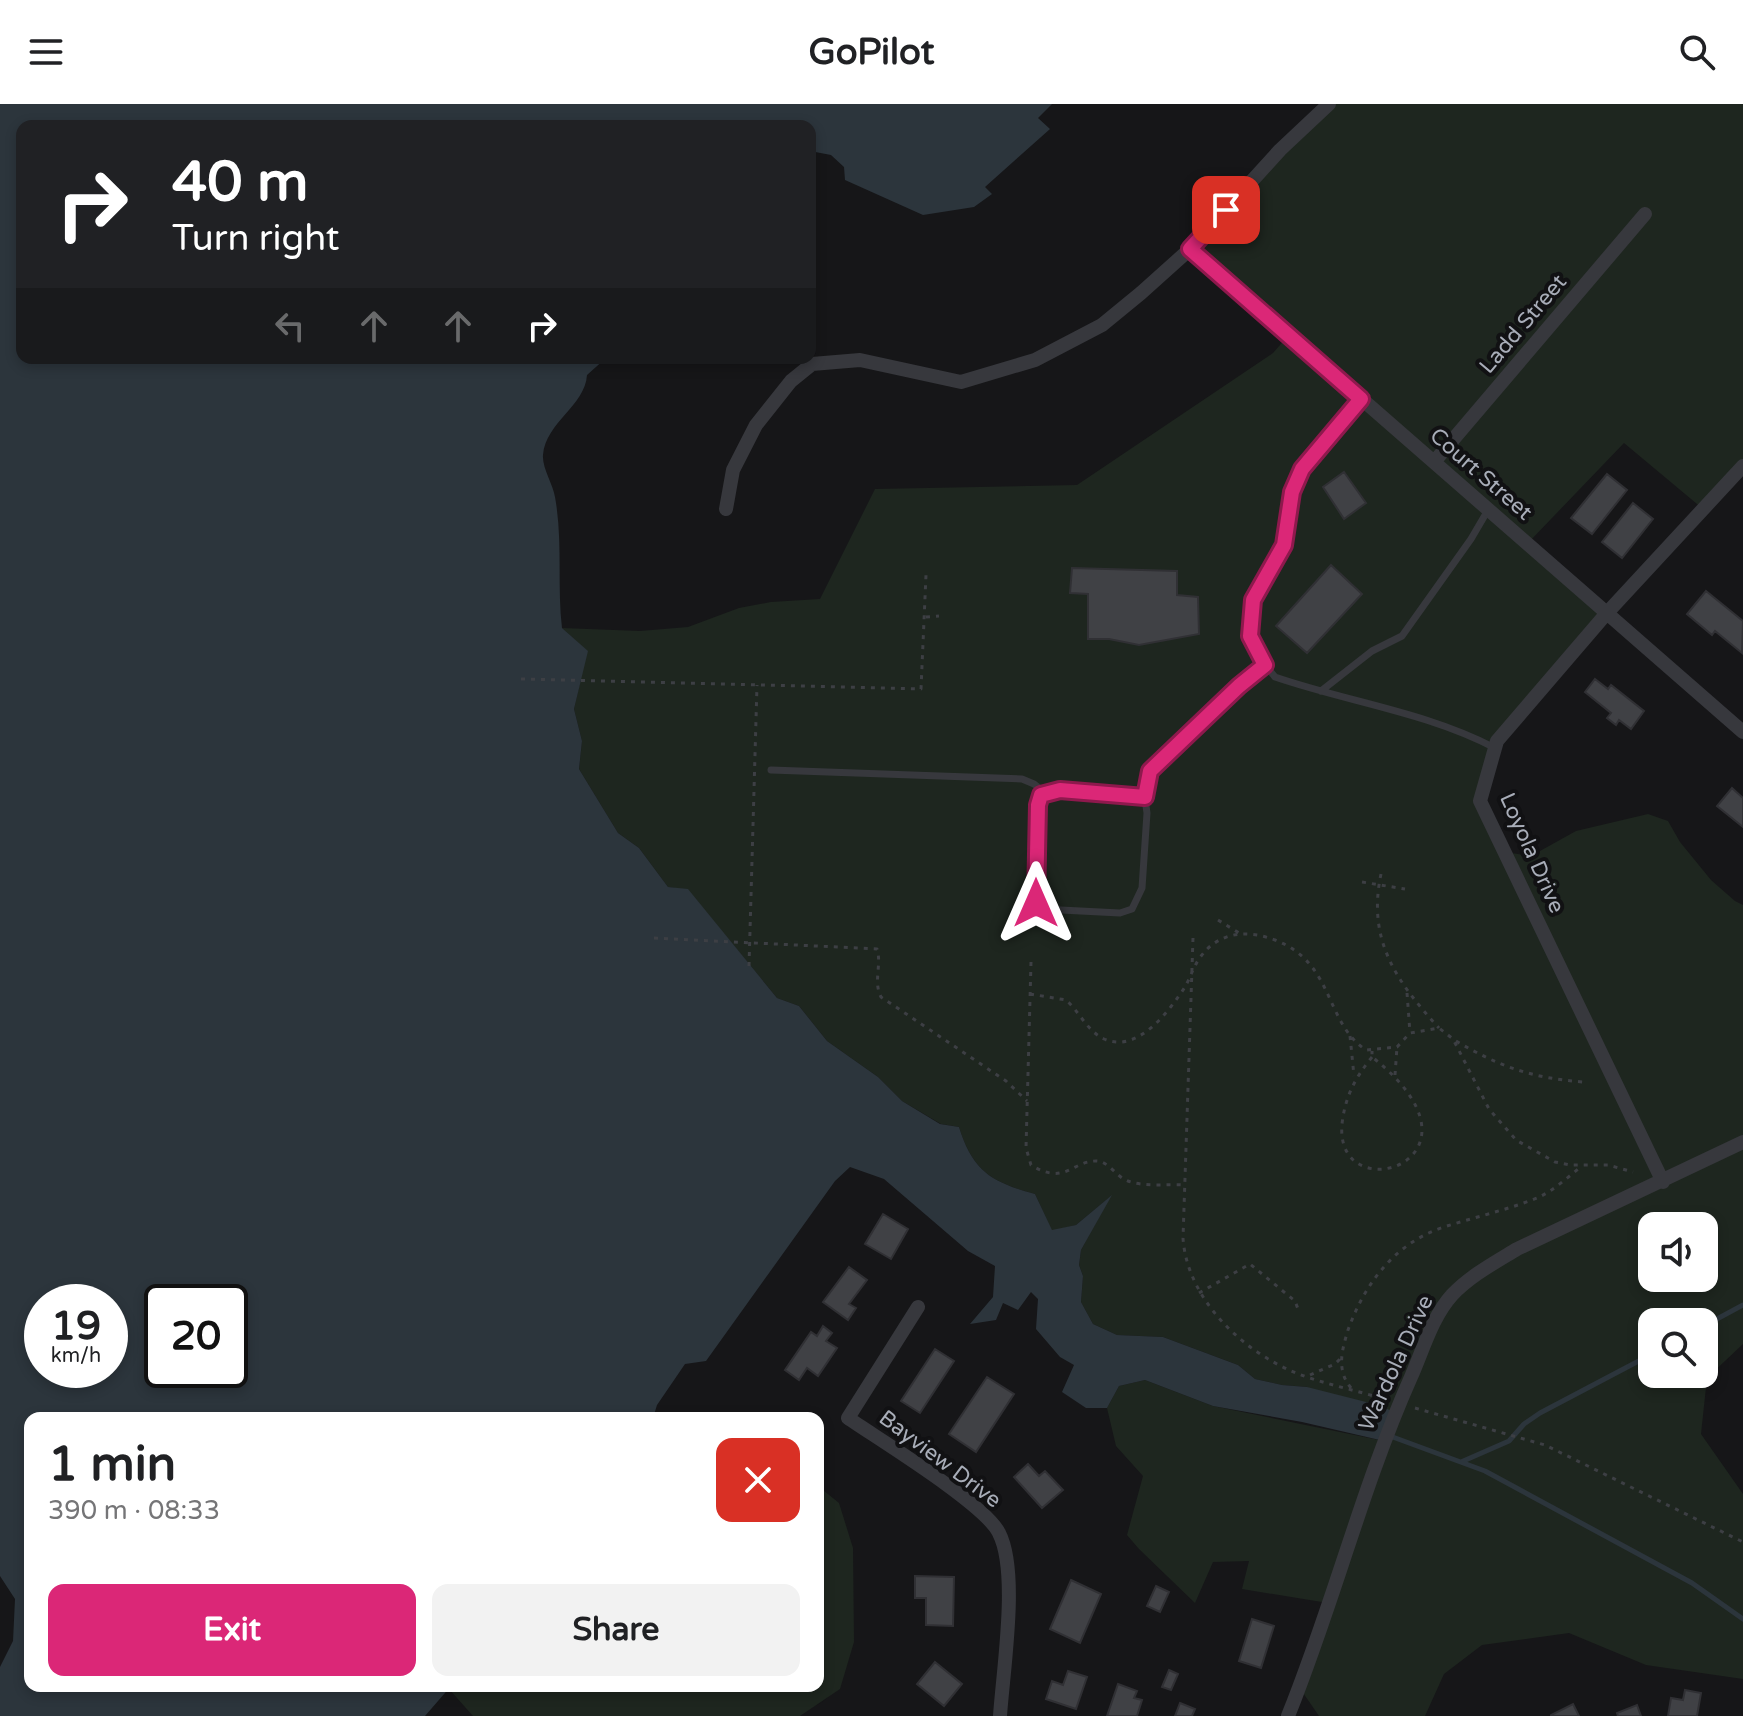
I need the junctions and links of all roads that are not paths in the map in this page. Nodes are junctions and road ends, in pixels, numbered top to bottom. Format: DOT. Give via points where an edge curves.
graph roads {
  1 [pos="1329,104"];
  2 [pos="1645,214"];
  3 [pos="1190,249"];
  4 [pos="812,364"];
  5 [pos="816,364"];
  6 [pos="1361,399"];
  7 [pos="1434,462"];
  8 [pos="1743,466"];
  9 [pos="1489,508"];
  10 [pos="726,509"];
  11 [pos="1606,614"];
  12 [pos="1265,665"];
  13 [pos="1321,691"];
  14 [pos="1743,732"];
  15 [pos="1495,748"];
  16 [pos="771,770"];
  17 [pos="1045,793"];
  18 [pos="1145,797"];
  19 [pos="1743,1142"];
  20 [pos="1663,1182"];
  21 [pos="918,1307"];
  22 [pos="1000,1716"];
  23 [pos="1288,1716"];
  1 -- 3 [label="street"];
  2 -- 7 [label="street, Ladd Street"];
  3 -- 5 [label="street" via="1102,325 1035,360 961,382 860,360"];
  3 -- 6 [label="street, Court Street"];
  4 -- 10 [label="street" via="756,425 733,470"];
  6 -- 7 [label="street, Court Street"];
  6 -- 12 [label="lane" via="1302,469 1292,492 1284,545 1253,600 1250,636"];
  7 -- 9 [label="street, Court Street"];
  8 -- 11 [label="street, Loyola Drive"];
  9 -- 11 [label="street, Court Street"];
  9 -- 13 [label="lane" via="1402,636 1372,651"];
  11 -- 14 [label="street, Court Street"];
  11 -- 15 [label="street, Loyola Drive"];
  12 -- 13 [label="lane" via="1275,677"];
  12 -- 18 [label="lane" via="1150,771"];
  13 -- 15 [label="lane" via="1419,718"];
  15 -- 20 [label="street, Loyola Drive" via="1480,801"];
  16 -- 17 [label="lane" via="1022,779"];
  17 -- 18 [label="lane"];
  17 -- 18 [label="lane" via="1038,805 1035,891 1041,909 1053,912 1132,909 1142,888"];
  19 -- 20 [label="street, Wardola Drive"];
  20 -- 23 [label="street, Wardola Drive" via="1517,1249 1451,1296 1398,1406"];
  21 -- 22 [label="street, Bayview Drive" via="848,1418 970,1503 999,1532 1010,1572"];
}
